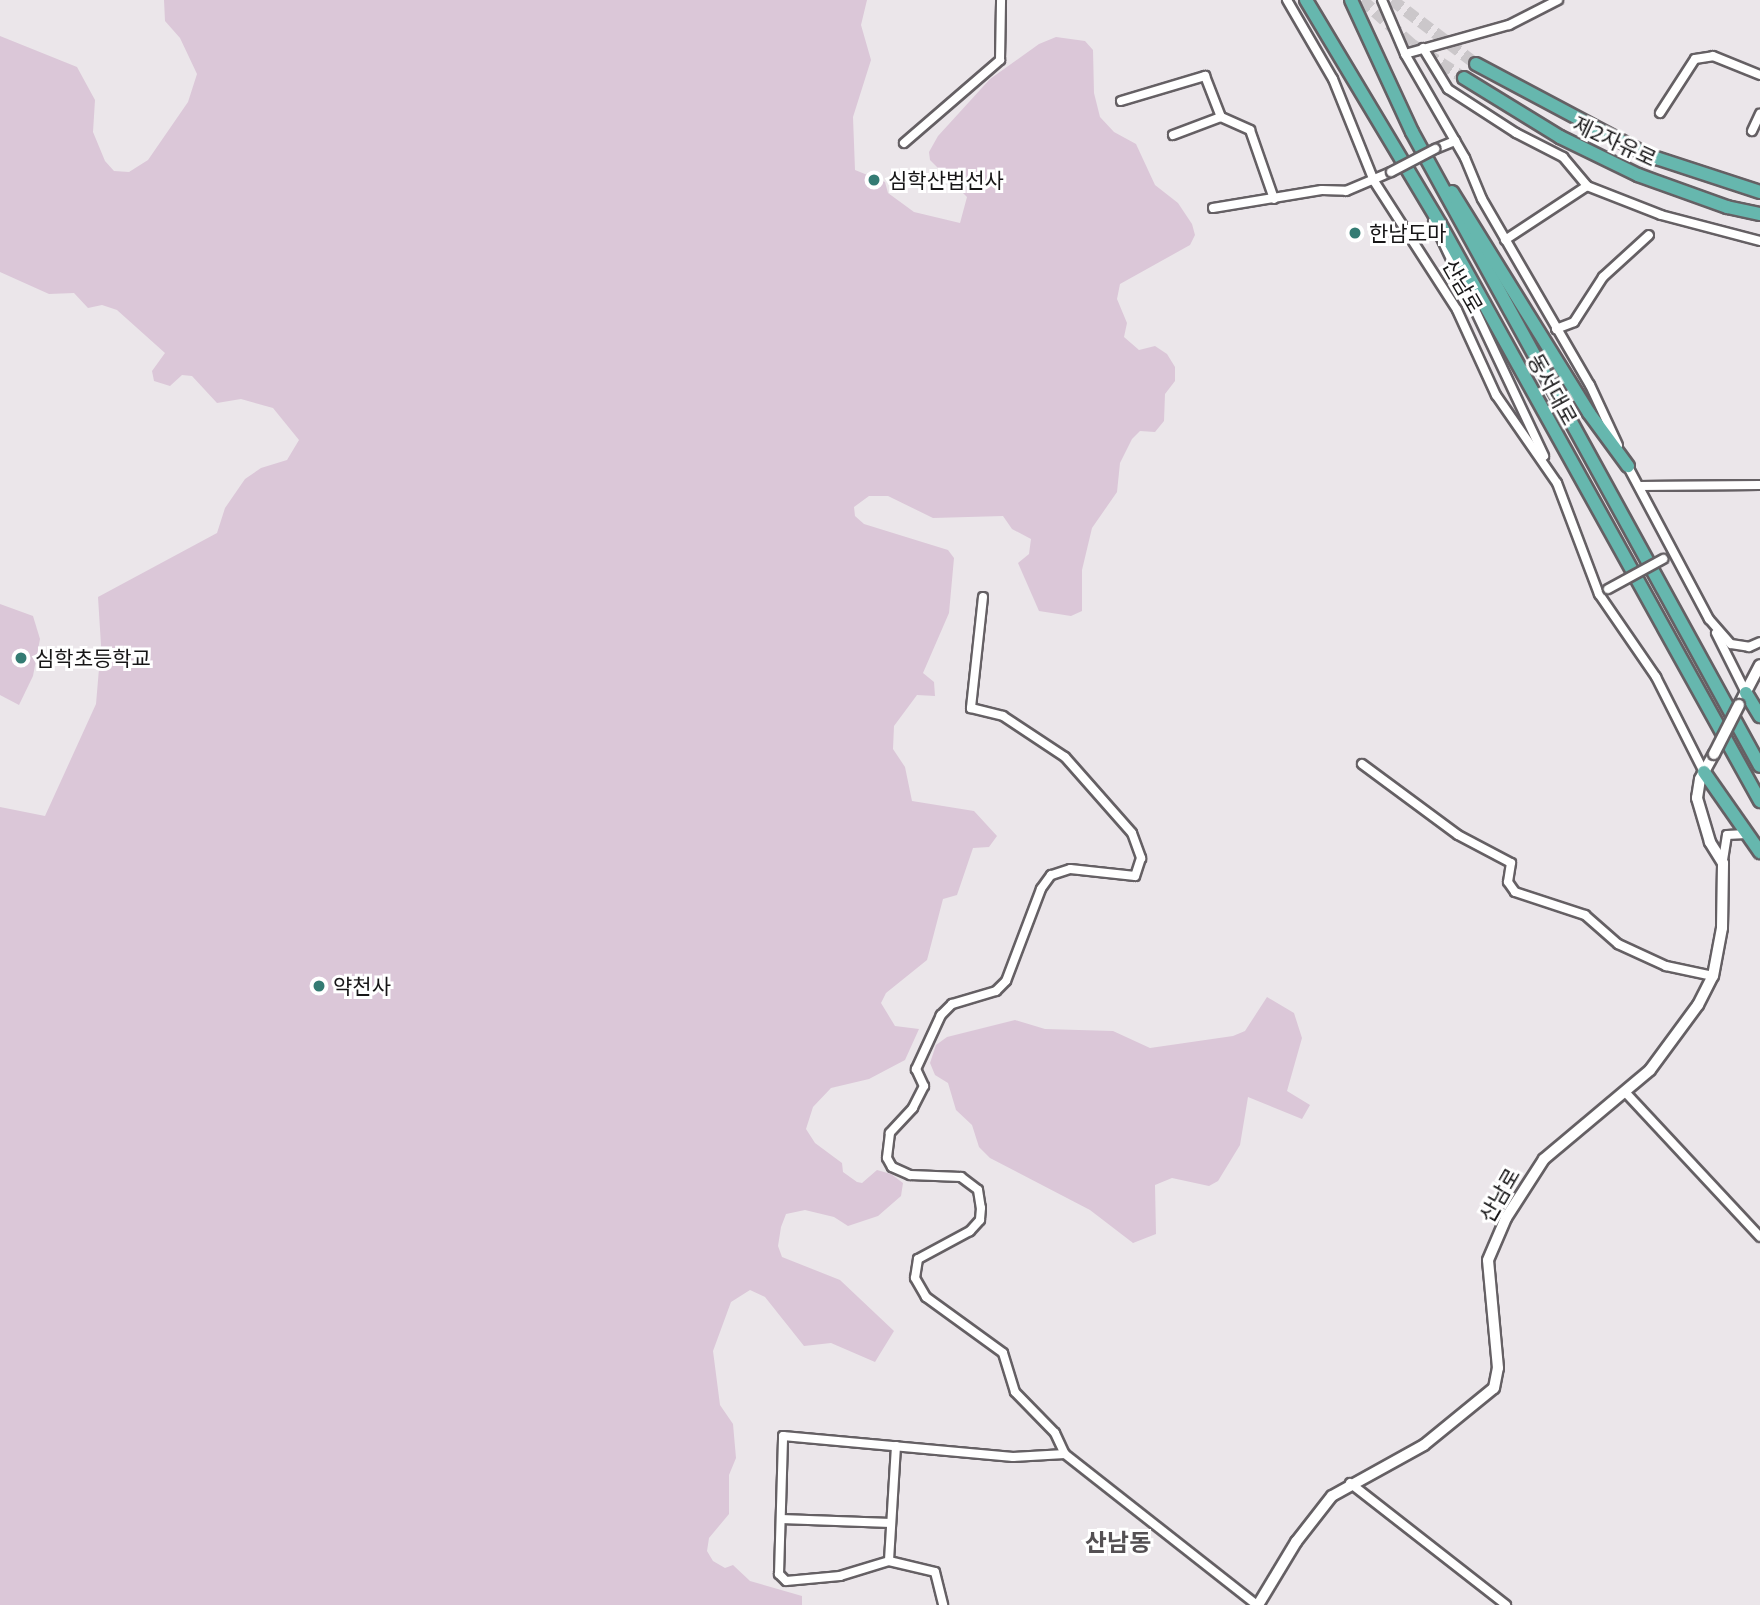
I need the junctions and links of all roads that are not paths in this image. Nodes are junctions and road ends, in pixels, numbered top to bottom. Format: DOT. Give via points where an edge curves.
graph roads {
  1 [pos="1001,0"];
  2 [pos="1287,0"];
  3 [pos="1306,0"];
  4 [pos="1351,0"];
  5 [pos="1382,0"];
  6 [pos="1558,0"];
  7 [pos="1423,48"];
  8 [pos="1405,54"];
  9 [pos="1476,64"];
  10 [pos="1760,75"];
  11 [pos="1464,78"];
  12 [pos="1121,101"];
  13 [pos="1660,113"];
  14 [pos="1760,114"];
  15 [pos="1221,117"];
  16 [pos="1752,131"];
  17 [pos="1173,135"];
  18 [pos="1455,141"];
  19 [pos="904,143"];
  20 [pos="1432,168"];
  21 [pos="1374,181"];
  22 [pos="1587,186"];
  23 [pos="1419,190"];
  24 [pos="1760,191"];
  25 [pos="1274,199"];
  26 [pos="1213,208"];
  27 [pos="1760,214"];
  28 [pos="1649,235"];
  29 [pos="1505,240"];
  30 [pos="1760,241"];
  31 [pos="1556,329"];
  32 [pos="1628,466"];
  33 [pos="1557,482"];
  34 [pos="1760,485"];
  35 [pos="1639,486"];
  36 [pos="1676,555"];
  37 [pos="1599,594"];
  38 [pos="983,597"];
  39 [pos="1709,619"];
  40 [pos="1760,642"];
  41 [pos="1760,665"];
  42 [pos="1746,693"];
  43 [pos="1760,716"];
  44 [pos="1362,764"];
  45 [pos="1760,766"];
  46 [pos="1704,772"];
  47 [pos="1760,801"];
  48 [pos="1748,834"];
  49 [pos="1760,852"];
  50 [pos="1723,863"];
  51 [pos="1713,976"];
  52 [pos="1625,1092"];
  53 [pos="1760,1237"];
  54 [pos="897,1446"];
  55 [pos="1065,1454"];
  56 [pos="1350,1483"];
  57 [pos="780,1519"];
  58 [pos="891,1523"];
  59 [pos="889,1561"];
  60 [pos="943,1605"];
  61 [pos="1258,1605"];
  62 [pos="1506,1605"];
  1 -- 19 [label="street" via="1000,60"];
  2 -- 21 [label="street, 산남로" via="1333,79"];
  3 -- 23 [label="highway, 동서대로"];
  4 -- 20 [label="highway, 동서대로" via="1375,60"];
  5 -- 8 [label="street"];
  6 -- 7 [label="street" via="1509,25"];
  7 -- 8 [label="street"];
  7 -- 22 [label="street" via="1448,89 1516,133 1563,156"];
  8 -- 18 [label="street"];
  9 -- 24 [label="highway, 제2자유로" via="1647,155"];
  10 -- 13 [label="street" via="1713,56 1695,59"];
  11 -- 27 [label="highway, 제2자유로" via="1560,136 1638,175"];
  12 -- 15 [label="street" via="1205,76"];
  14 -- 16 [label="street"];
  15 -- 17 [label="street"];
  15 -- 25 [label="street" via="1250,130"];
  18 -- 21 [label="street, bridge"];
  18 -- 29 [label="street"];
  20 -- 32 [label="highway" via="1460,201 1532,325"];
  20 -- 45 [label="highway, 동서대로"];
  21 -- 25 [label="street" via="1346,191 1322,190"];
  21 -- 33 [label="street, 산남로" via="1457,310 1496,396"];
  22 -- 29 [label="street"];
  22 -- 30 [label="street" via="1661,215"];
  23 -- 33 [label="street"];
  23 -- 47 [label="highway, 동서대로"];
  25 -- 26 [label="street"];
  28 -- 31 [label="street" via="1603,277 1574,322"];
  29 -- 31 [label="street"];
  31 -- 32 [label="street" via="1590,386"];
  32 -- 35 [label="street"];
  33 -- 37 [label="street, 산남로"];
  34 -- 35 [label="street"];
  35 -- 36 [label="street"];
  36 -- 37 [label="street, bridge"];
  36 -- 39 [label="street"];
  37 -- 46 [label="street, 산남로" via="1656,677"];
  38 -- 55 [label="street" via="971,708 1003,716 1065,757 1132,833 1141,858 1140,870 1124,877 1070,869 1051,874 1006,981 996,991 952,1004 941,1015 916,1069 924,1086 913,1108 890,1133 887,1158 899,1172 961,1177 978,1190 980,1220 970,1231 918,1259 915,1278 926,1297 1003,1353 1015,1392 1055,1433"];
  39 -- 40 [label="street" via="1731,644 1749,647"];
  39 -- 42 [label="street"];
  41 -- 42 [label="street, 산남로"];
  42 -- 43 [label="highway"];
  42 -- 46 [label="street, 산남로, bridge"];
  44 -- 51 [label="street" via="1458,835 1511,863 1508,882 1515,892 1585,915 1619,944 1666,966"];
  46 -- 48 [label="highway"];
  46 -- 50 [label="street, 산남로" via="1697,798 1700,815"];
  48 -- 49 [label="highway"];
  48 -- 50 [label="street" via="1727,835"];
  50 -- 51 [label="street, 산남로" via="1722,928"];
  51 -- 52 [label="street, 산남로" via="1698,1005 1650,1070"];
  52 -- 53 [label="street"];
  52 -- 56 [label="street, 산남로" via="1544,1159 1491,1249 1488,1275 1498,1368 1494,1388 1424,1445"];
  54 -- 55 [label="street" via="1013,1457"];
  54 -- 57 [label="street" via="783,1436"];
  54 -- 58 [label="street"];
  55 -- 61 [label="street"];
  56 -- 61 [label="street, 산남로" via="1317,1511"];
  56 -- 62 [label="street"];
  57 -- 58 [label="street"];
  57 -- 59 [label="street" via="779,1574 786,1581 840,1576"];
  58 -- 59 [label="street"];
  59 -- 60 [label="street" via="935,1572"];
}
